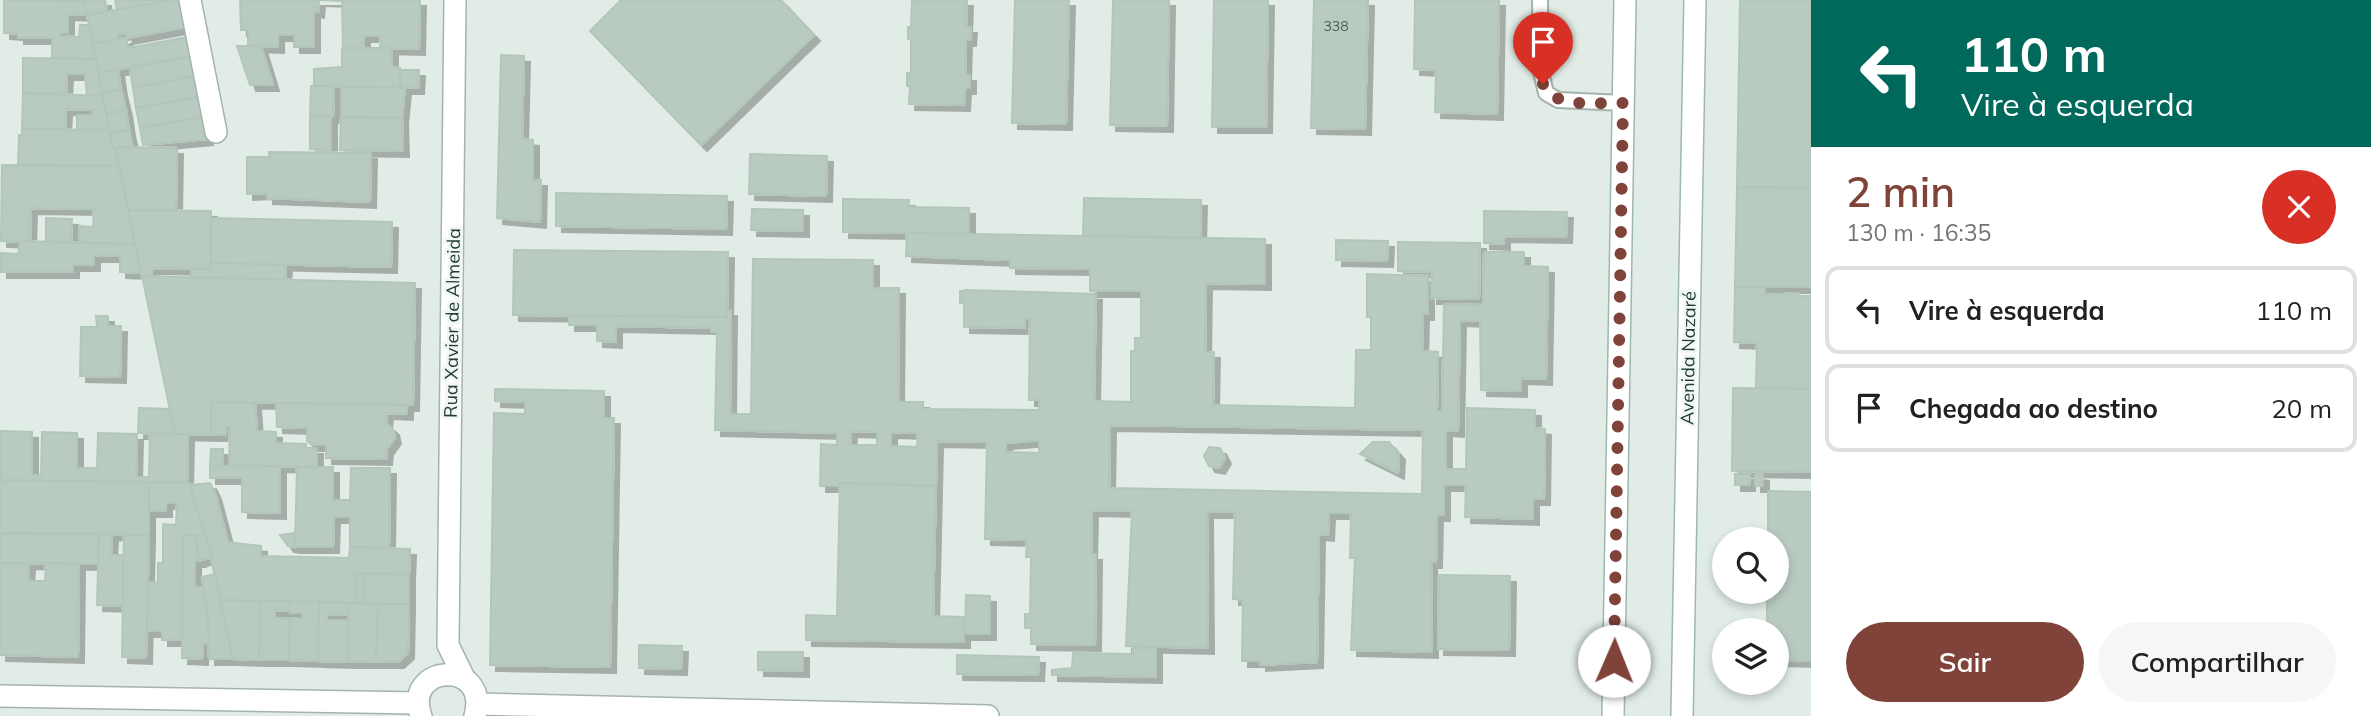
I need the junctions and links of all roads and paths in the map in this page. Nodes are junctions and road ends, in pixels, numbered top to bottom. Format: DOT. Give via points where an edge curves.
graph roads {
  1 [pos="190,0"];
  2 [pos="455,0"];
  3 [pos="1541,0"];
  4 [pos="1625,0"];
  5 [pos="1695,0"];
  6 [pos="1623,103"];
  7 [pos="216,132"];
  8 [pos="448,645"];
  9 [pos="464,678"];
  10 [pos="427,682"];
  11 [pos="0,696"];
  12 [pos="420,710"];
  13 [pos="476,710"];
  14 [pos="988,716"];
  15 [pos="1614,716"];
  16 [pos="1682,716"];
  1 -- 7 [label="street"];
  2 -- 8 [label="street, Rua Xavier de Almeida"];
  3 -- 6 [label="lane" via="1541,72 1546,93 1558,100"];
  4 -- 6 [label="street"];
  5 -- 16 [label="street, Avenida Nazaré"];
  6 -- 15 [label="street"];
  8 -- 9 [label="street, Rua Xavier de Almeida"];
  8 -- 10 [label="street, Rua Xavier de Almeida"];
  9 -- 10 [label="street" via="438,675"];
  9 -- 13 [label="street, Rua Xavier de Almeida" via="474,689"];
  10 -- 12 [label="street, Rua Xavier de Almeida"];
  11 -- 12 [label="street"];
  13 -- 14 [label="street"];
}
